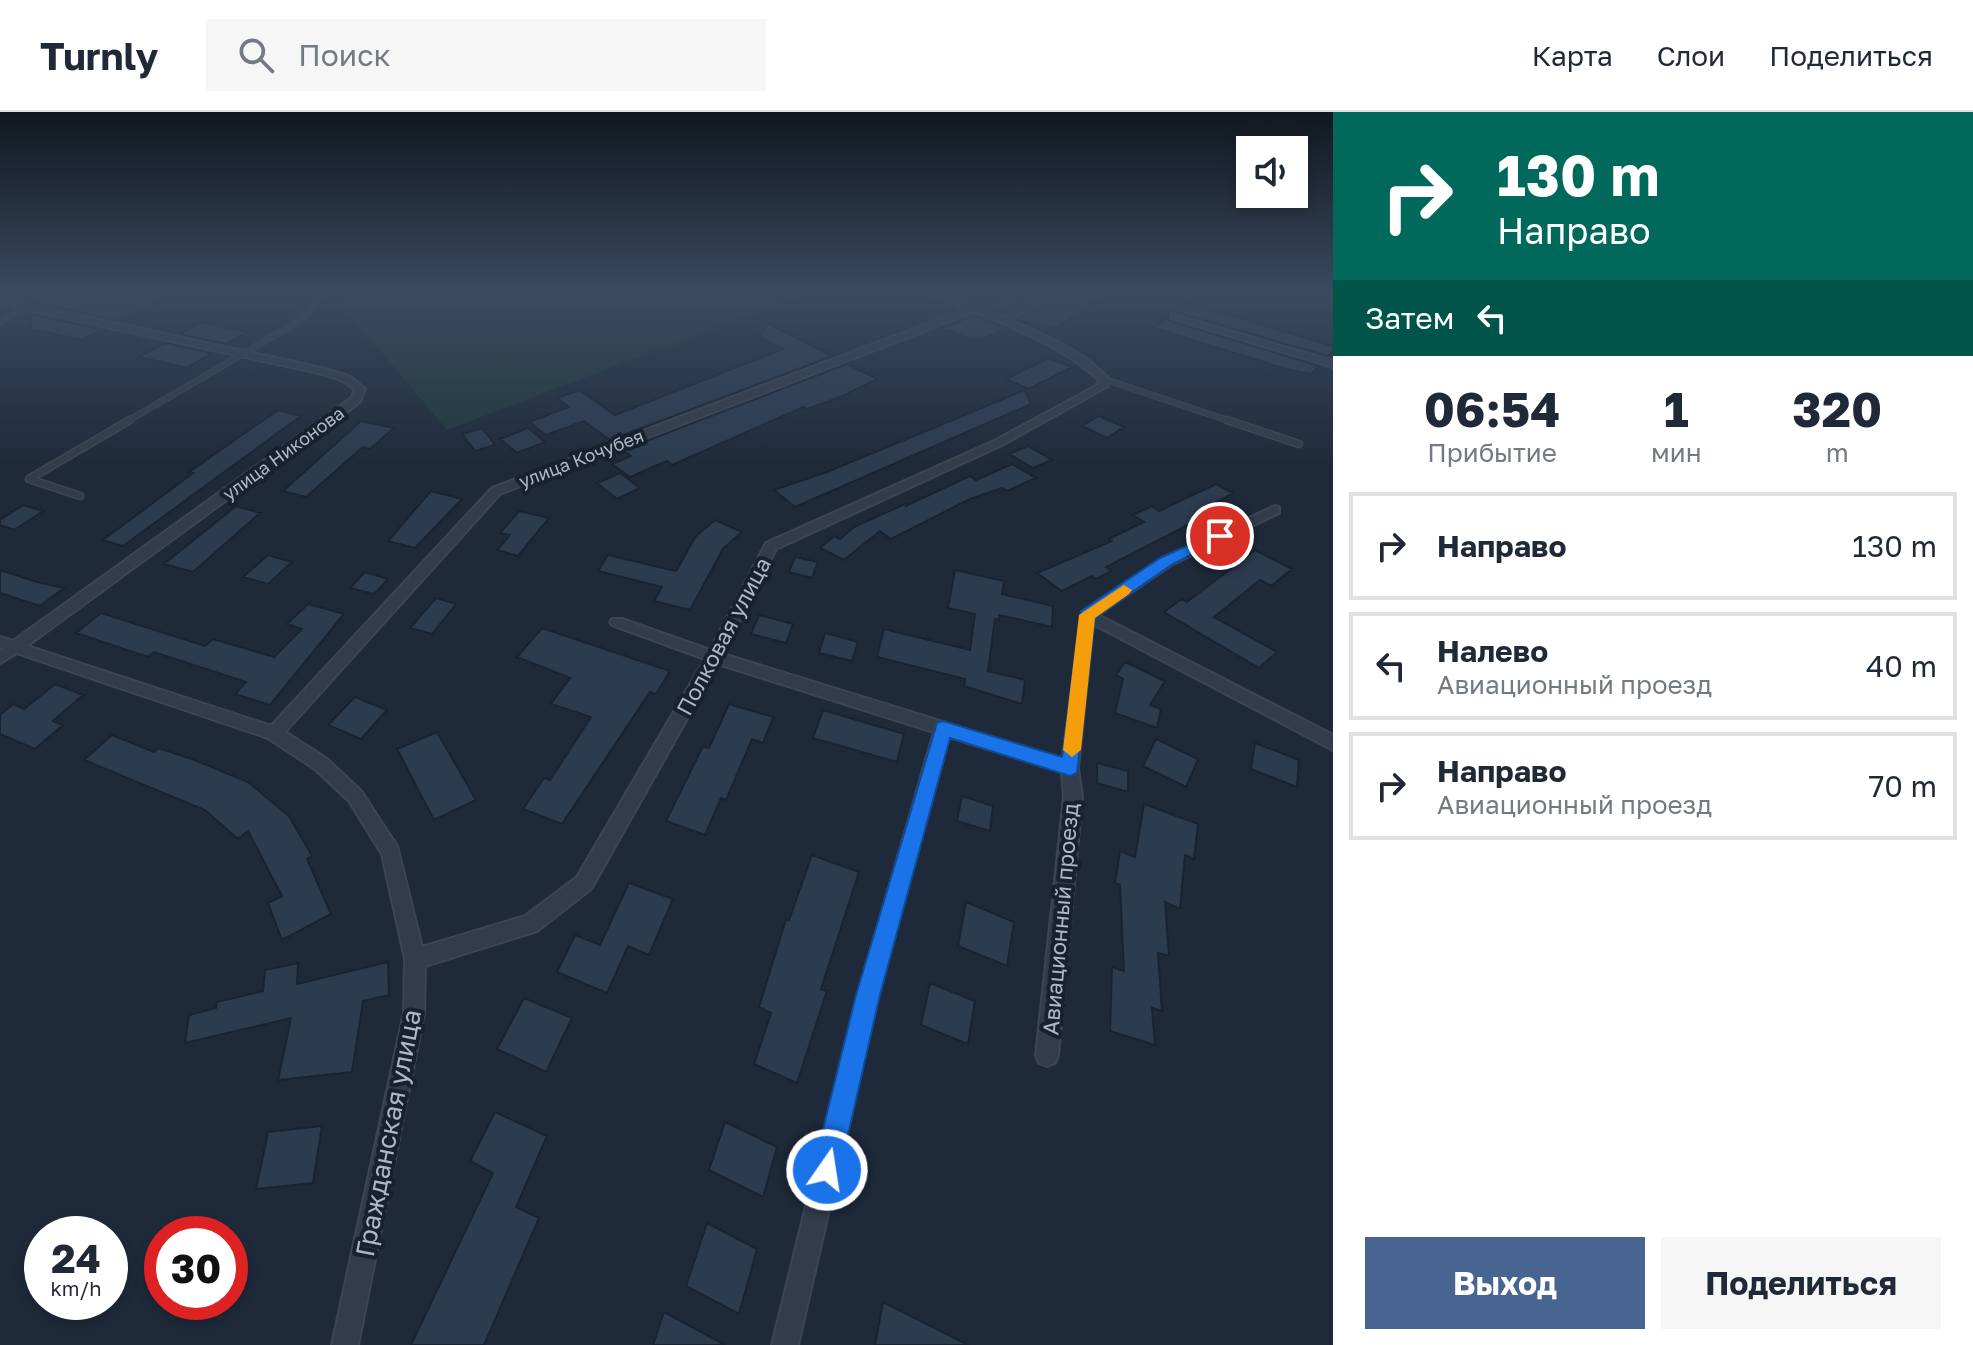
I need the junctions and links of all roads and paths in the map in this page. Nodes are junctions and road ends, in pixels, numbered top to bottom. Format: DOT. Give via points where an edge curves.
graph roads {
  1 [pos="226,352"];
  2 [pos="248,352"];
  3 [pos="862,352"];
  4 [pos="1062,352"];
  5 [pos="1292,352"];
  6 [pos="242,355"];
  7 [pos="1333,364"];
  8 [pos="1104,382"];
  9 [pos="1299,444"];
  10 [pos="80,496"];
  11 [pos="1275,510"];
  12 [pos="1087,615"];
  13 [pos="617,622"];
  14 [pos="5,650"];
  15 [pos="714,657"];
  16 [pos="943,728"];
  17 [pos="274,733"];
  18 [pos="1333,743"];
  19 [pos="1070,768"];
  20 [pos="415,959"];
  21 [pos="1047,1055"];
  22 [pos="345,1345"];
  23 [pos="785,1345"];
  1 -- 6 [label="street, улица Никонова"];
  2 -- 6 [label="lane"];
  3 -- 17 [label="street, улица Кочубея" via="496,491"];
  4 -- 8 [label="street" via="1097,371"];
  5 -- 7 [label="street"];
  6 -- 10 [label="lane" via="29,479"];
  6 -- 14 [label="street, улица Никонова" via="326,372 360,389 356,400"];
  8 -- 9 [label="lane"];
  8 -- 15 [label="street, Полковая улица" via="998,443 771,546"];
  11 -- 12 [label="street" via="1166,562"];
  12 -- 18 [label="street"];
  12 -- 19 [label="street, Авиационный проезд"];
  13 -- 15 [label="street"];
  14 -- 17 [label="street, Гражданская улица"];
  15 -- 16 [label="street"];
  15 -- 20 [label="street, Полковая улица" via="584,883 530,924"];
  16 -- 19 [label="street"];
  16 -- 23 [label="street" via="868,995"];
  17 -- 20 [label="street, Гражданская улица" via="321,764 355,796 391,852"];
  19 -- 21 [label="street, Авиационный проезд" via="1073,797"];
  20 -- 22 [label="street, Гражданская улица" via="414,1013"];
}
